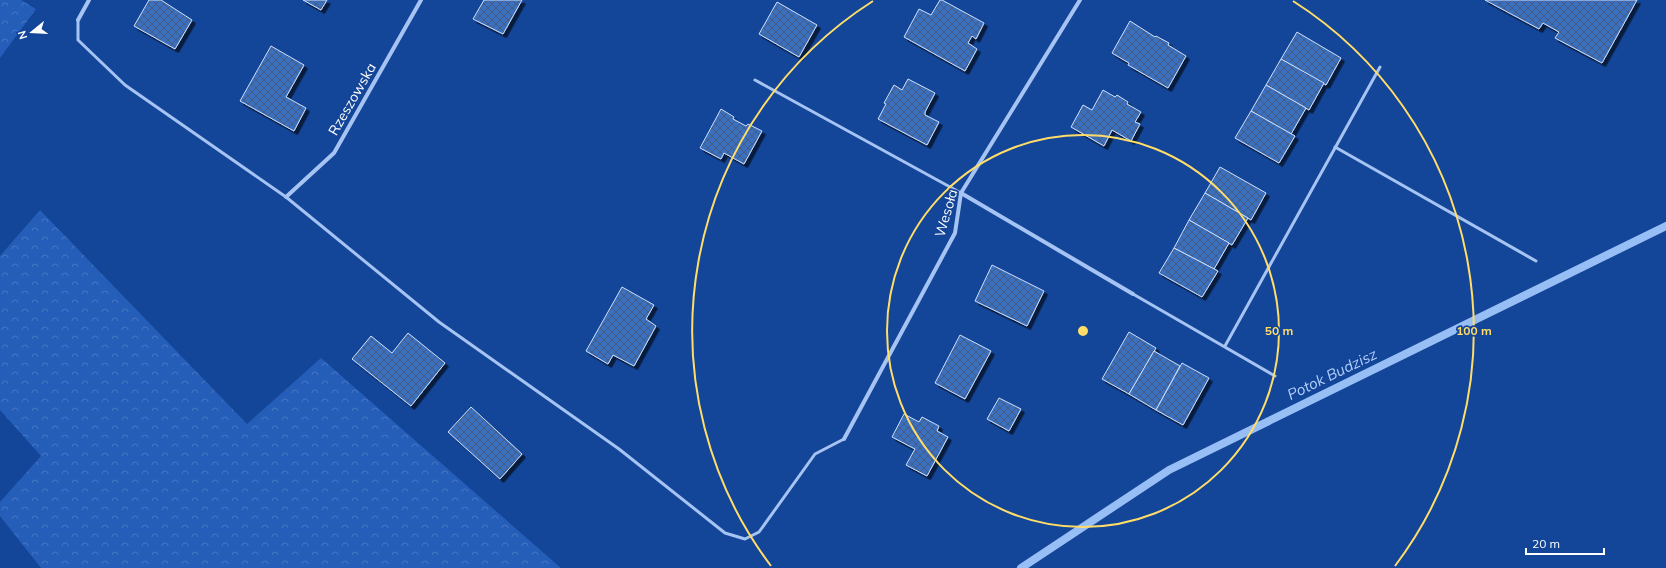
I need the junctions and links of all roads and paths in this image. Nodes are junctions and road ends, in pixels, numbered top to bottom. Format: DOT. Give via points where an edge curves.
graph roads {
  1 [pos="89,0"];
  2 [pos="421,0"];
  3 [pos="1080,0"];
  4 [pos="78,20"];
  5 [pos="1380,67"];
  6 [pos="755,80"];
  7 [pos="1335,147"];
  8 [pos="961,193"];
  9 [pos="286,197"];
  10 [pos="1536,261"];
  11 [pos="1133,294"];
  12 [pos="1225,346"];
  13 [pos="1276,376"];
  14 [pos="844,439"];
  1 -- 4 [label="street"];
  2 -- 9 [label="street, Rzeszowska" via="334,153"];
  3 -- 8 [label="street, Wesoła"];
  4 -- 9 [label="lane" via="78,40 125,85"];
  5 -- 7 [label="lane"];
  6 -- 8 [label="lane"];
  7 -- 10 [label="lane"];
  7 -- 12 [label="lane"];
  8 -- 11 [label="street"];
  8 -- 14 [label="street, Wesoła" via="955,234"];
  9 -- 14 [label="lane" via="438,322 619,449 725,533 745,539 759,532 815,454"];
  11 -- 12 [label="lane"];
  12 -- 13 [label="lane"];
}
